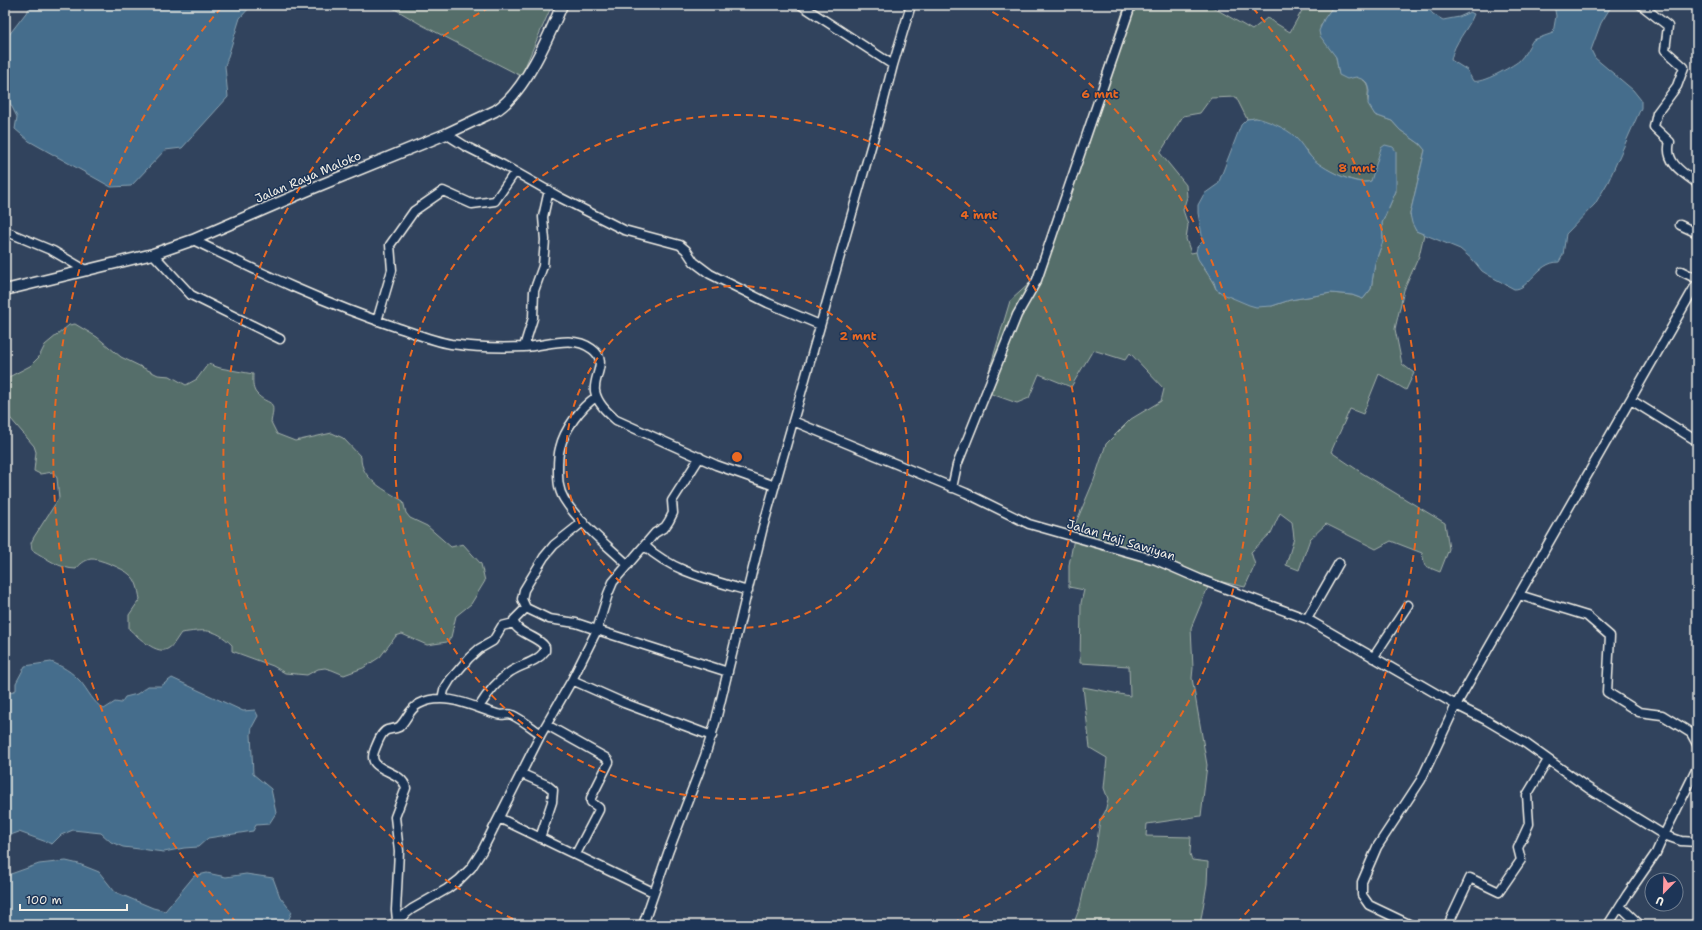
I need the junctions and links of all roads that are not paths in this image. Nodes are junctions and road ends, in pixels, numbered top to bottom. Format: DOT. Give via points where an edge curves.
graph roads {
  1 [pos="562,5"];
  2 [pos="801,5"];
  3 [pos="912,5"];
  4 [pos="1132,5"];
  5 [pos="1641,5"];
  6 [pos="892,65"];
  7 [pos="446,134"];
  8 [pos="515,172"];
  9 [pos="1697,183"];
  10 [pos="549,190"];
  11 [pos="1680,225"];
  12 [pos="5,231"];
  13 [pos="1697,233"];
  14 [pos="193,240"];
  15 [pos="153,254"];
  16 [pos="87,271"];
  17 [pos="1681,271"];
  18 [pos="1697,279"];
  19 [pos="1697,283"];
  20 [pos="5,290"];
  21 [pos="377,321"];
  22 [pos="820,325"];
  23 [pos="280,338"];
  24 [pos="524,347"];
  25 [pos="596,397"];
  26 [pos="1631,400"];
  27 [pos="793,421"];
  28 [pos="1697,441"];
  29 [pos="700,457"];
  30 [pos="775,486"];
  31 [pos="952,488"];
  32 [pos="583,522"];
  33 [pos="645,546"];
  34 [pos="1339,563"];
  35 [pos="628,565"];
  36 [pos="748,591"];
  37 [pos="1520,594"];
  38 [pos="1408,605"];
  39 [pos="526,608"];
  40 [pos="1307,619"];
  41 [pos="514,623"];
  42 [pos="597,630"];
  43 [pos="1373,658"];
  44 [pos="728,672"];
  45 [pos="572,680"];
  46 [pos="442,699"];
  47 [pos="1456,706"];
  48 [pos="478,707"];
  49 [pos="547,725"];
  50 [pos="541,734"];
  51 [pos="712,736"];
  52 [pos="1697,744"];
  53 [pos="1548,760"];
  54 [pos="1697,768"];
  55 [pos="522,774"];
  56 [pos="499,818"];
  57 [pos="1664,835"];
  58 [pos="540,838"];
  59 [pos="1697,842"];
  60 [pos="576,854"];
  61 [pos="654,892"];
  62 [pos="1620,906"];
  63 [pos="394,923"];
  64 [pos="643,925"];
  65 [pos="1411,925"];
  66 [pos="1448,925"];
  67 [pos="1608,925"];
  68 [pos="1640,925"];
  1 -- 7 [label="street, Jalan Raya Maloko" via="539,54 512,97 495,111"];
  2 -- 6 [label="street"];
  3 -- 6 [label="street"];
  4 -- 31 [label="street" via="1036,280 1017,315 957,465"];
  5 -- 9 [label="street" via="1668,26 1665,50 1684,66 1677,86 1657,113 1654,127 1670,142 1670,158 1677,169"];
  6 -- 22 [label="street"];
  7 -- 8 [label="street"];
  7 -- 14 [label="street, Jalan Raya Maloko"];
  8 -- 10 [label="street"];
  8 -- 21 [label="street" via="495,201 472,204 443,192 414,211 390,245 392,270"];
  10 -- 22 [label="street" via="624,230 680,245 694,262 710,274"];
  10 -- 24 [label="street" via="542,223 545,240 542,266 534,292 533,314"];
  11 -- 13 [label="street"];
  12 -- 16 [label="street" via="54,251"];
  14 -- 15 [label="street, Jalan Raya Maloko"];
  14 -- 21 [label="street" via="273,278"];
  15 -- 16 [label="street, Jalan Raya Maloko"];
  15 -- 23 [label="street" via="190,295"];
  16 -- 20 [label="street, Jalan Raya Maloko"];
  17 -- 18 [label="street"];
  19 -- 26 [label="street"];
  21 -- 24 [label="street" via="453,344"];
  22 -- 27 [label="street"];
  24 -- 25 [label="street" via="570,342 593,349 600,362"];
  25 -- 29 [label="street" via="616,420"];
  25 -- 32 [label="street" via="578,414 562,441 559,453 559,488 565,500"];
  26 -- 28 [label="street"];
  26 -- 37 [label="street"];
  27 -- 30 [label="street"];
  27 -- 31 [label="street, Jalan Haji Sawiyan"];
  29 -- 30 [label="street"];
  29 -- 33 [label="street" via="672,501 673,513 669,521 665,527 656,531"];
  30 -- 36 [label="street"];
  31 -- 40 [label="street, Jalan Haji Sawiyan" via="1029,524 1156,560"];
  32 -- 35 [label="street"];
  32 -- 39 [label="street" via="554,545 544,557 524,590 522,600"];
  33 -- 35 [label="street"];
  33 -- 36 [label="street" via="660,559 674,566"];
  34 -- 40 [label="street"];
  35 -- 42 [label="street" via="610,590"];
  36 -- 44 [label="street"];
  37 -- 47 [label="street"];
  37 -- 52 [label="street" via="1587,616 1610,636 1606,692 1639,712 1662,715 1691,733"];
  38 -- 43 [label="street"];
  39 -- 41 [label="street"];
  39 -- 42 [label="street" via="554,621 576,623"];
  40 -- 43 [label="street, Jalan Haji Sawiyan"];
  41 -- 46 [label="street" via="502,626 493,641 465,661 447,683"];
  41 -- 48 [label="street" via="518,629 543,644 545,651 532,662 507,674"];
  42 -- 44 [label="street"];
  42 -- 45 [label="street"];
  43 -- 47 [label="street, Jalan Haji Sawiyan"];
  44 -- 51 [label="street"];
  45 -- 49 [label="street"];
  45 -- 51 [label="street" via="624,703"];
  46 -- 48 [label="street"];
  46 -- 63 [label="street" via="418,705 399,727 385,731 373,755 374,763 398,777 406,788 395,818 399,851"];
  47 -- 53 [label="street, Jalan Haji Sawiyan" via="1486,720"];
  47 -- 65 [label="street" via="1421,780 1377,847 1362,882 1362,895 1369,905"];
  48 -- 50 [label="street" via="497,714 511,714"];
  49 -- 50 [label="street"];
  49 -- 60 [label="street" via="609,762 591,798 599,810"];
  50 -- 55 [label="street"];
  51 -- 61 [label="street"];
  53 -- 57 [label="street, Jalan Haji Sawiyan"];
  53 -- 66 [label="street" via="1527,795 1528,824 1518,848 1521,860 1499,892 1470,878"];
  54 -- 57 [label="street"];
  55 -- 56 [label="street"];
  55 -- 58 [label="street" via="553,790"];
  56 -- 58 [label="street"];
  56 -- 63 [label="street" via="482,851 466,874"];
  57 -- 59 [label="street, Jalan Haji Sawiyan" via="1681,841"];
  57 -- 62 [label="street" via="1652,860"];
  58 -- 60 [label="street"];
  60 -- 61 [label="street"];
  61 -- 64 [label="street"];
  62 -- 67 [label="street"];
  62 -- 68 [label="street"];
}
